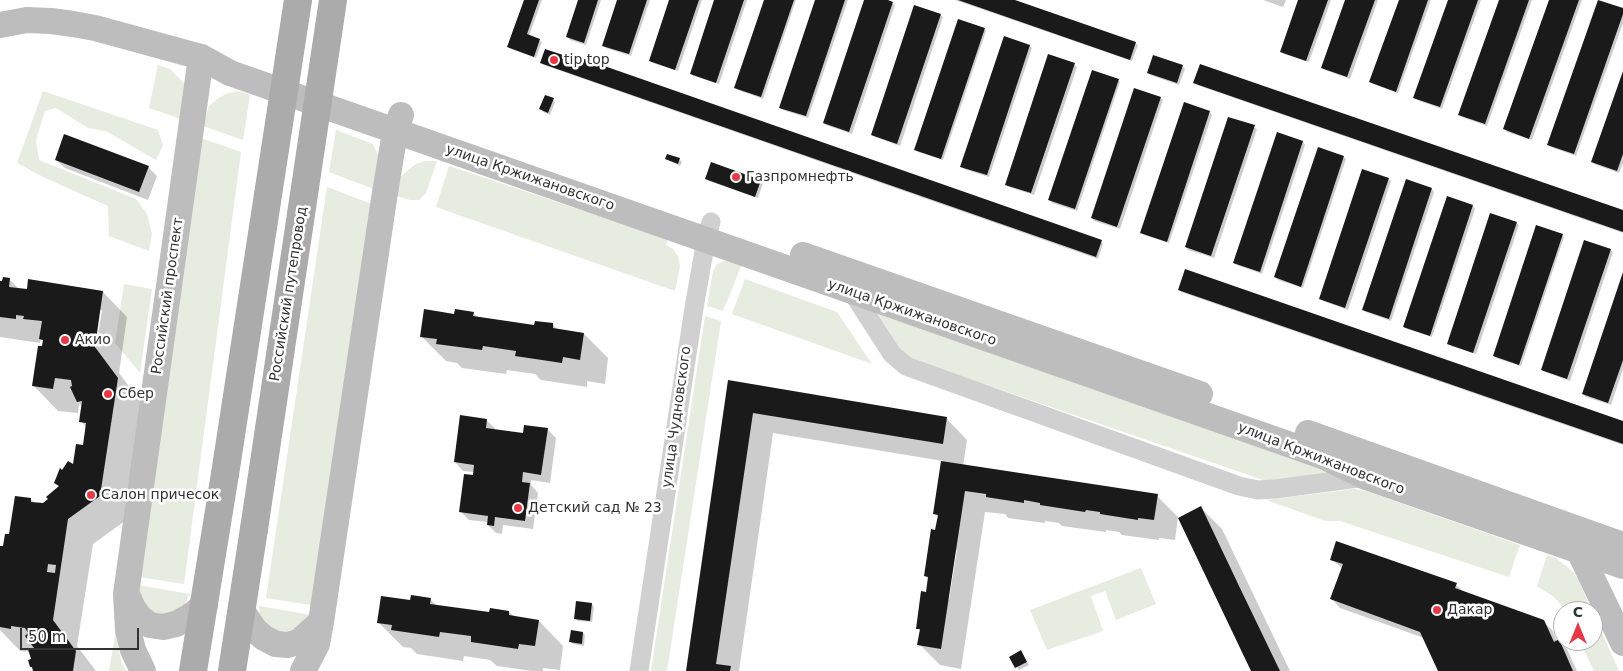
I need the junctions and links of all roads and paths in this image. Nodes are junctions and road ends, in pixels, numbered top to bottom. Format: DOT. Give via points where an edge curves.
graph roads {
  1 [pos="298,0"];
  2 [pos="333,0"];
  3 [pos="0,25"];
  4 [pos="201,57"];
  5 [pos="398,123"];
  6 [pos="708,231"];
  7 [pos="852,292"];
  8 [pos="945,314"];
  9 [pos="1366,477"];
  10 [pos="1582,541"];
  11 [pos="1623,545"];
  12 [pos="1623,566"];
  13 [pos="126,594"];
  14 [pos="206,594"];
  15 [pos="243,599"];
  16 [pos="321,622"];
  17 [pos="1623,642"];
  18 [pos="143,671"];
  19 [pos="193,671"];
  20 [pos="232,671"];
  21 [pos="303,671"];
  22 [pos="640,671"];
  1 -- 14 [label="main road, bridge"];
  2 -- 15 [label="main road, Российский путепровод, bridge"];
  3 -- 4 [label="street, улица Кржижановского" via="27,20 66,23"];
  4 -- 5 [label="street, улица Кржижановского" via="230,73"];
  4 -- 13 [label="street, Российский проспект"];
  5 -- 6 [label="street, улица Кржижановского"];
  5 -- 16 [label="street"];
  6 -- 7 [label="street, улица Кржижановского"];
  6 -- 8 [label="street, улица Кржижановского"];
  6 -- 22 [label="street, улица Чудновского" via="691,324"];
  7 -- 8 [label="street, улица Кржижановского"];
  7 -- 9 [label="street" via="892,354 915,370 1239,486 1275,489"];
  8 -- 9 [label="street, улица Кржижановского" via="1325,457"];
  8 -- 10 [label="street, улица Кржижановского"];
  9 -- 10 [label="street, улица Кржижановского"];
  10 -- 11 [label="street, улица Кржижановского"];
  10 -- 12 [label="street, улица Кржижановского"];
  10 -- 17 [label="street"];
  13 -- 14 [label="street" via="140,618 150,625 163,627 189,618"];
  13 -- 18 [label="street, Российский проспект" via="128,630"];
  14 -- 19 [label="main road"];
  15 -- 16 [label="street" via="255,630 276,644 300,641"];
  15 -- 20 [label="main road"];
  16 -- 21 [label="street" via="317,644"];
}
